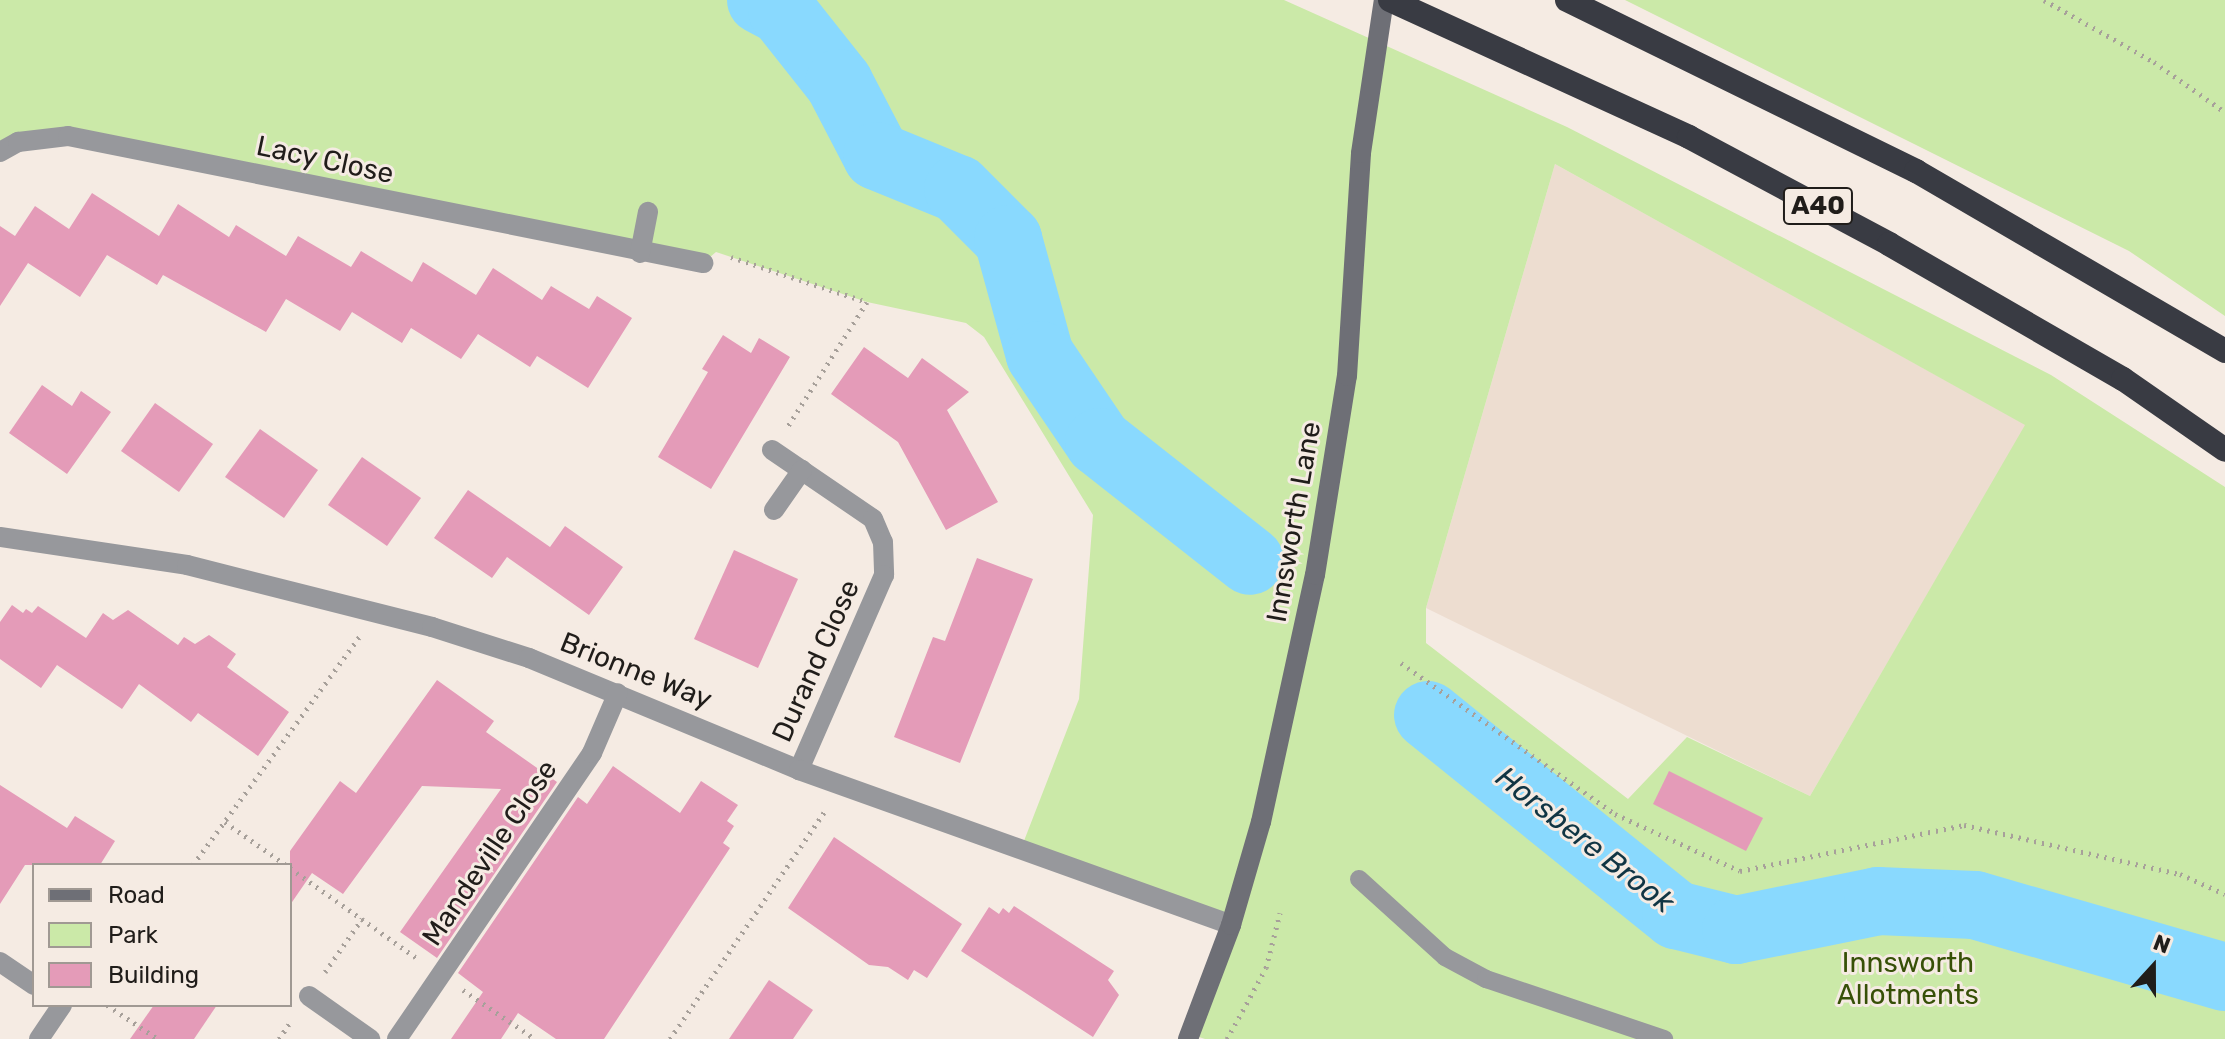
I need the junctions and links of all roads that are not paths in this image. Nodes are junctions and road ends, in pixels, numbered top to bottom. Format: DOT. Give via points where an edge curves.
graph roads {
  1 [pos="1387,0"];
  2 [pos="1567,0"];
  3 [pos="0,152"];
  4 [pos="648,212"];
  5 [pos="640,253"];
  6 [pos="703,263"];
  7 [pos="2225,351"];
  8 [pos="772,450"];
  9 [pos="2225,450"];
  10 [pos="802,470"];
  11 [pos="774,510"];
  12 [pos="0,537"];
  13 [pos="618,693"];
  14 [pos="799,770"];
  15 [pos="1359,879"];
  16 [pos="1231,925"];
  17 [pos="0,962"];
  18 [pos="32,984"];
  19 [pos="309,996"];
  20 [pos="61,1007"];
  21 [pos="39,1039"];
  22 [pos="370,1039"];
  23 [pos="397,1039"];
  24 [pos="1188,1039"];
  25 [pos="1664,1039"];
  1 -- 9 [label="highway, A40" via="1689,137 1889,244 2123,379"];
  1 -- 16 [label="street, Innsworth Lane" via="1361,153 1347,376 1318,560 1285,729"];
  2 -- 7 [label="highway, A40" via="1916,171"];
  3 -- 5 [label="street, Lacy Close" via="18,142 68,136"];
  4 -- 5 [label="street"];
  5 -- 6 [label="street, Lacy Close"];
  8 -- 10 [label="street, Durand Close"];
  10 -- 11 [label="street"];
  10 -- 14 [label="street, Durand Close" via="873,519 883,542 884,575"];
  12 -- 13 [label="street, Brionne Way" via="187,565 378,612 529,658"];
  13 -- 14 [label="street, Brionne Way"];
  13 -- 23 [label="street, Mandeville Close" via="592,753"];
  14 -- 16 [label="street, Brionne Way"];
  15 -- 25 [label="lane" via="1445,957 1486,979"];
  16 -- 24 [label="street, Innsworth Lane"];
  17 -- 18 [label="street"];
  19 -- 22 [label="street"];
  20 -- 21 [label="street"];
}
